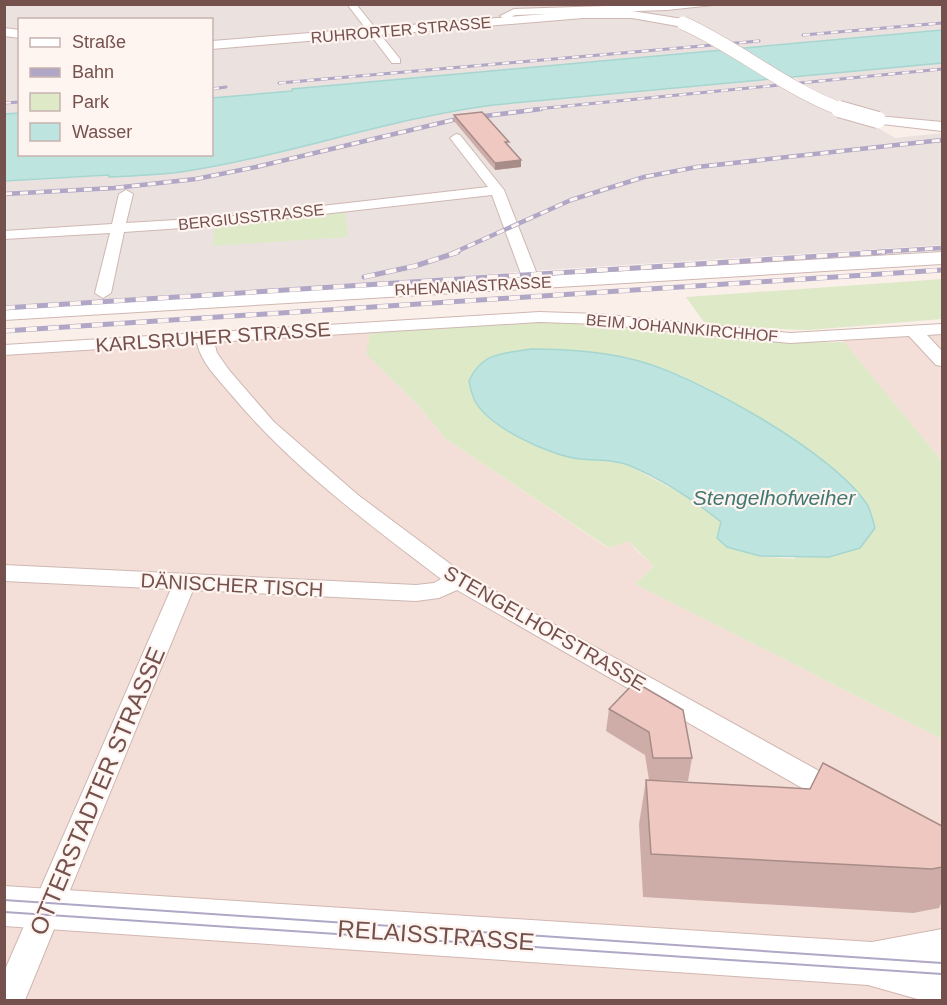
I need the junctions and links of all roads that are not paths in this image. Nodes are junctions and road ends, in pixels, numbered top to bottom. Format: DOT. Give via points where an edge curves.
graph roads {
  1 [pos="351,4"];
  2 [pos="718,4"];
  3 [pos="512,21"];
  4 [pos="374,32"];
  5 [pos="213,45"];
  6 [pos="396,61"];
  7 [pos="942,127"];
  8 [pos="456,138"];
  9 [pos="497,190"];
  10 [pos="126,194"];
  11 [pos="117,229"];
  12 [pos="4,236"];
  13 [pos="942,258"];
  14 [pos="532,282"];
  15 [pos="103,293"];
  16 [pos="4,314"];
  17 [pos="422,325"];
  18 [pos="942,329"];
  19 [pos="914,331"];
  20 [pos="204,337"];
  21 [pos="4,350"];
  22 [pos="942,361"];
  23 [pos="4,573"];
  24 [pos="457,580"];
  25 [pos="185,582"];
  26 [pos="856,806"];
  27 [pos="26,908"];
  28 [pos="942,950"];
  29 [pos="868,963"];
  30 [pos="942,984"];
  31 [pos="9,1000"];
  1 -- 4 [label="street"];
  2 -- 3 [label="street, RUHRORTER STRASSE" via="514,12 505,16"];
  3 -- 4 [label="street, RUHRORTER STRASSE"];
  3 -- 7 [label="street, bridge" via="603,12 683,23 841,111 878,120"];
  4 -- 5 [label="street, RUHRORTER STRASSE"];
  4 -- 6 [label="street"];
  8 -- 9 [label="street"];
  9 -- 11 [label="street, BERGIUSSTRASSE" via="226,221"];
  9 -- 14 [label="street"];
  10 -- 11 [label="street"];
  11 -- 12 [label="street, BERGIUSSTRASSE"];
  11 -- 15 [label="street"];
  13 -- 14 [label="street, RHENANIASTRASSE"];
  14 -- 16 [label="street, RHENANIASTRASSE"];
  17 -- 19 [label="street, BEIM JOHANNKIRCHHOF" via="539,317 599,319 790,338"];
  17 -- 20 [label="street, KARLSRUHER STRASSE"];
  18 -- 19 [label="street, BEIM JOHANNKIRCHHOF"];
  19 -- 22 [label="street"];
  20 -- 21 [label="street, KARLSRUHER STRASSE"];
  20 -- 24 [label="street, STENGELHOFSTRASSE" via="207,353 267,426 351,500"];
  23 -- 25 [label="street, DÄNISCHER TISCH"];
  24 -- 25 [label="street, DÄNISCHER TISCH" via="439,590 416,593"];
  24 -- 26 [label="street, STENGELHOFSTRASSE"];
  25 -- 27 [label="street, OTTERSTADTER STRASSE"];
  27 -- 29 [label="main road, RELAISSTRASSE"];
  27 -- 31 [label="street, OTTERSTADTER STRASSE"];
  28 -- 29 [label="main road, RELAISSTRASSE"];
  29 -- 30 [label="main road, RELAISSTRASSE"];
}
